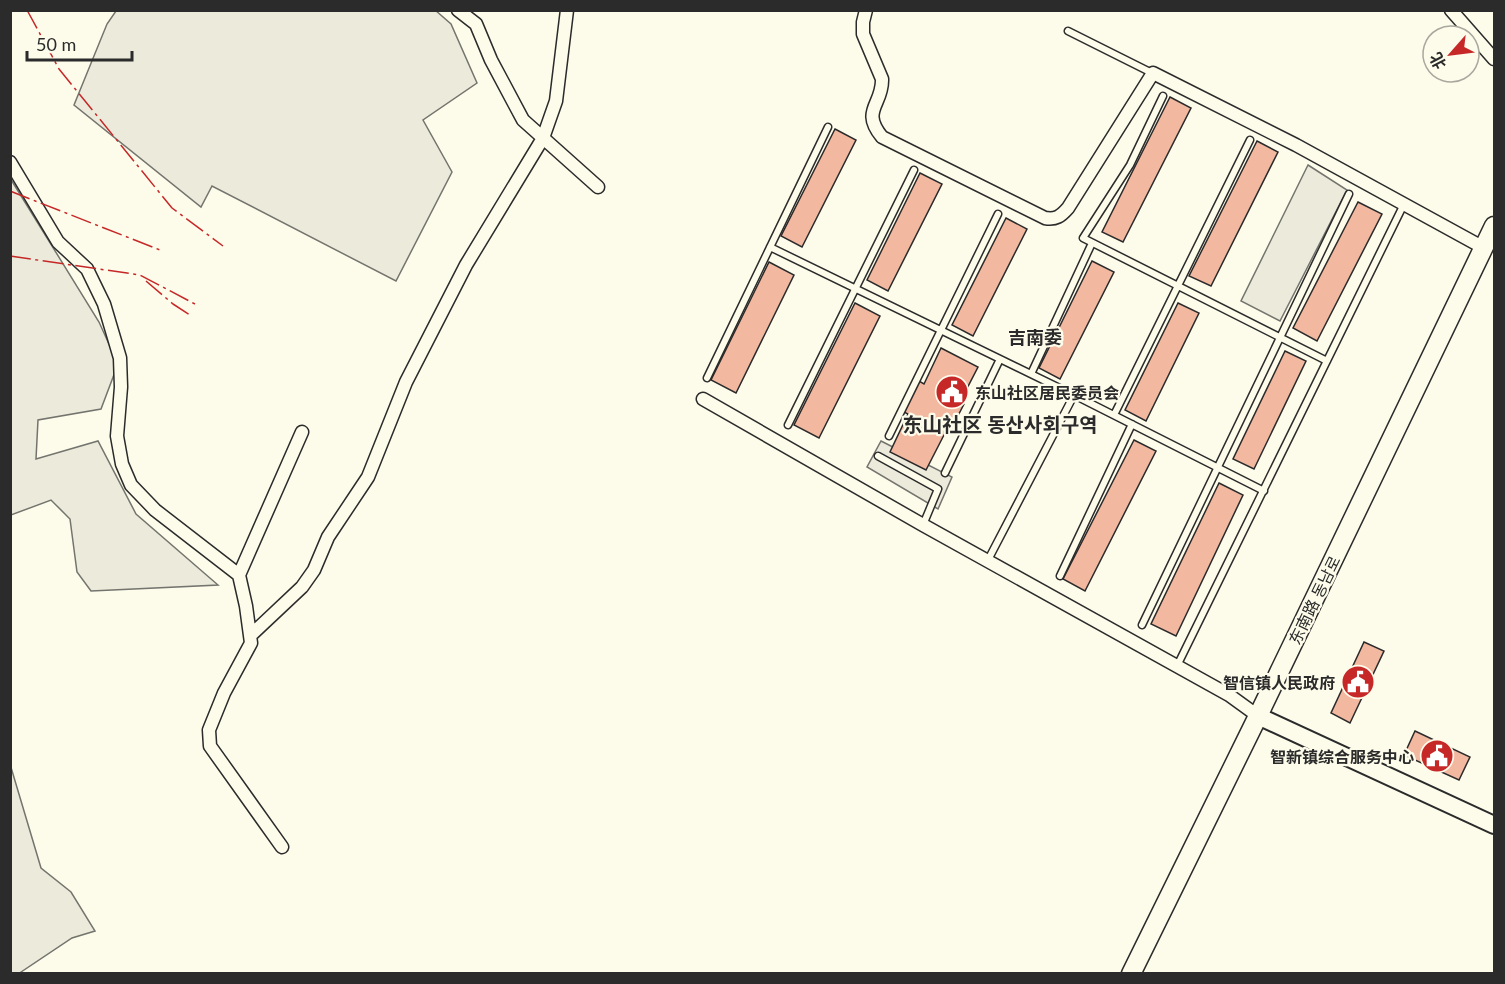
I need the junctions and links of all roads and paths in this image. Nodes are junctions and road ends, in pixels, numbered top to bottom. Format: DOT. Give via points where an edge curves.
graph roads {
  1 [pos="458,10"];
  2 [pos="567,10"];
  3 [pos="866,10"];
  4 [pos="1451,10"];
  5 [pos="1068,31"];
  6 [pos="1494,59"];
  7 [pos="1153,73"];
  8 [pos="1163,96"];
  9 [pos="828,127"];
  10 [pos="543,138"];
  11 [pos="1250,140"];
  12 [pos="10,162"];
  13 [pos="914,170"];
  14 [pos="598,187"];
  15 [pos="1349,194"];
  16 [pos="1404,204"];
  17 [pos="998,214"];
  18 [pos="1494,226"];
  19 [pos="1092,243"];
  20 [pos="770,247"];
  21 [pos="1484,248"];
  22 [pos="1178,286"];
  23 [pos="856,288"];
  24 [pos="940,330"];
  25 [pos="1280,337"];
  26 [pos="1000,359"];
  27 [pos="1328,361"];
  28 [pos="1031,374"];
  29 [pos="707,378"];
  30 [pos="1074,395"];
  31 [pos="703,399"];
  32 [pos="1114,415"];
  33 [pos="1132,424"];
  34 [pos="788,425"];
  35 [pos="302,432"];
  36 [pos="889,436"];
  37 [pos="878,456"];
  38 [pos="1218,467"];
  39 [pos="945,473"];
  40 [pos="1264,491"];
  41 [pos="923,525"];
  42 [pos="988,560"];
  43 [pos="239,575"];
  44 [pos="1060,576"];
  45 [pos="1142,625"];
  46 [pos="251,635"];
  47 [pos="1177,667"];
  48 [pos="1258,716"];
  49 [pos="1494,825"];
  50 [pos="282,847"];
  51 [pos="1131,974"];
  1 -- 10 [label="street" via="476,24 523,120"];
  2 -- 10 [label="street" via="556,101"];
  3 -- 7 [label="street" via="863,34 882,79 873,110 875,129 882,137 1045,218 1053,219 1068,208"];
  4 -- 6 [label="street"];
  5 -- 7 [label="lane"];
  7 -- 16 [label="street"];
  8 -- 19 [label="lane" via="1130,165 1083,238"];
  9 -- 20 [label="lane"];
  10 -- 14 [label="street"];
  10 -- 46 [label="street" via="466,265 406,382 368,477 328,537 314,570 302,587"];
  11 -- 22 [label="lane"];
  12 -- 43 [label="street" via="58,242 87,270 104,304 120,358 117,436 131,485 155,510"];
  13 -- 23 [label="lane"];
  15 -- 25 [label="lane"];
  16 -- 21 [label="street"];
  16 -- 27 [label="lane"];
  17 -- 24 [label="lane"];
  18 -- 21 [label="main road, 东南路 동남로"];
  19 -- 22 [label="lane"];
  19 -- 28 [label="lane"];
  20 -- 23 [label="lane"];
  20 -- 29 [label="lane"];
  21 -- 48 [label="main road, 东南路 동남로"];
  22 -- 25 [label="lane"];
  22 -- 32 [label="lane"];
  23 -- 24 [label="lane"];
  23 -- 34 [label="lane"];
  24 -- 26 [label="lane"];
  24 -- 36 [label="lane"];
  25 -- 27 [label="lane"];
  25 -- 38 [label="lane"];
  26 -- 28 [label="lane"];
  26 -- 39 [label="lane"];
  27 -- 40 [label="lane"];
  28 -- 30 [label="lane"];
  30 -- 32 [label="lane"];
  30 -- 42 [label="lane"];
  31 -- 41 [label="street"];
  32 -- 33 [label="lane"];
  33 -- 38 [label="lane"];
  33 -- 44 [label="lane"];
  35 -- 43 [label="street"];
  37 -- 41 [label="lane" via="938,489"];
  38 -- 40 [label="lane"];
  38 -- 45 [label="lane"];
  40 -- 47 [label="lane"];
  41 -- 42 [label="street"];
  42 -- 47 [label="street"];
  43 -- 46 [label="street"];
  46 -- 50 [label="street" via="251,643 209,730 210,746"];
  47 -- 48 [label="street"];
  48 -- 49 [label="street"];
  48 -- 51 [label="main road, 东南路 동남로"];
}
